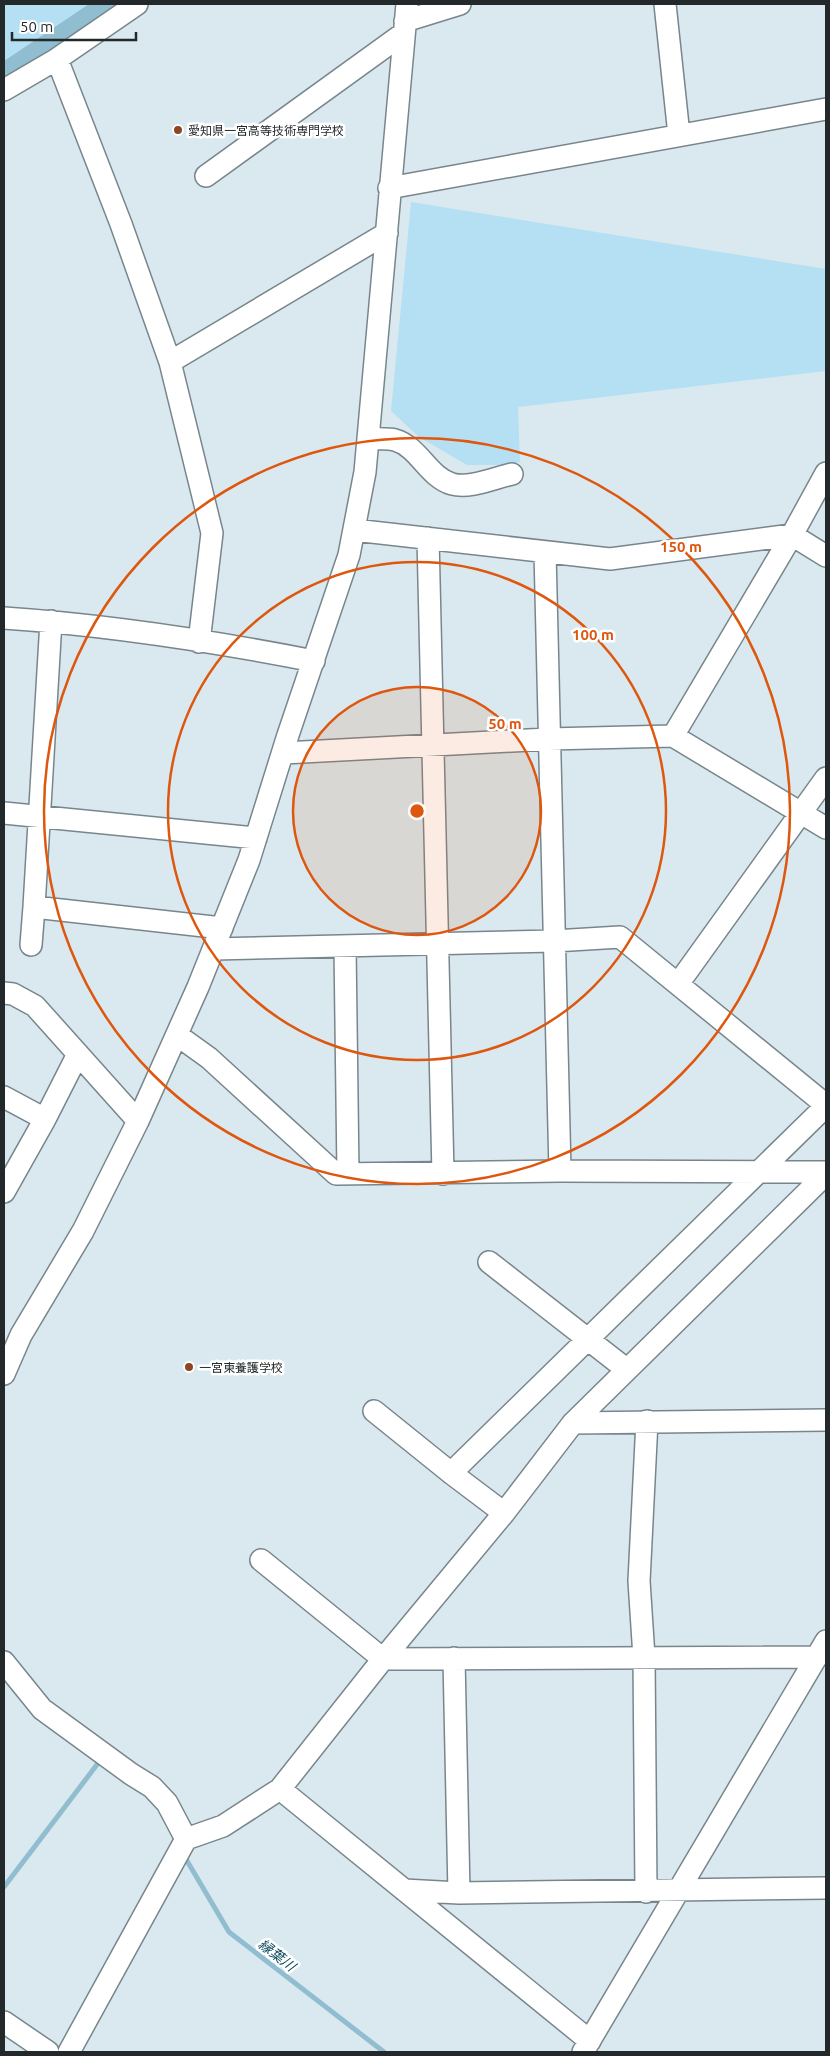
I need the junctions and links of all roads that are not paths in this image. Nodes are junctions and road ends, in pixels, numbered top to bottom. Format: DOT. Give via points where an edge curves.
graph roads {
  1 [pos="137,4"];
  2 [pos="460,4"];
  3 [pos="665,4"];
  4 [pos="406,19"];
  5 [pos="57,59"];
  6 [pos="4,90"];
  7 [pos="826,109"];
  8 [pos="680,135"];
  9 [pos="206,176"];
  10 [pos="389,188"];
  11 [pos="386,233"];
  12 [pos="170,362"];
  13 [pos="368,438"];
  14 [pos="826,473"];
  15 [pos="512,474"];
  16 [pos="354,530"];
  17 [pos="792,535"];
  18 [pos="428,538"];
  19 [pos="545,552"];
  20 [pos="826,556"];
  21 [pos="4,618"];
  22 [pos="51,621"];
  23 [pos="199,642"];
  24 [pos="314,661"];
  25 [pos="673,736"];
  26 [pos="548,739"];
  27 [pos="286,744"];
  28 [pos="434,744"];
  29 [pos="826,778"];
  30 [pos="4,813"];
  31 [pos="802,813"];
  32 [pos="40,816"];
  33 [pos="826,828"];
  34 [pos="256,838"];
  35 [pos="34,907"];
  36 [pos="222,928"];
  37 [pos="554,941"];
  38 [pos="438,944"];
  39 [pos="32,945"];
  40 [pos="345,946"];
  41 [pos="214,949"];
  42 [pos="678,984"];
  43 [pos="4,993"];
  44 [pos="177,1035"];
  45 [pos="78,1054"];
  46 [pos="4,1097"];
  47 [pos="826,1105"];
  48 [pos="46,1119"];
  49 [pos="138,1121"];
  50 [pos="560,1171"];
  51 [pos="758,1172"];
  52 [pos="826,1173"];
  53 [pos="348,1174"];
  54 [pos="443,1174"];
  55 [pos="6,1183"];
  56 [pos="489,1262"];
  57 [pos="13,1334"];
  58 [pos="587,1339"];
  59 [pos="626,1369"];
  60 [pos="4,1374"];
  61 [pos="374,1411"];
  62 [pos="826,1420"];
  63 [pos="647,1421"];
  64 [pos="573,1423"];
  65 [pos="451,1473"];
  66 [pos="504,1513"];
  67 [pos="261,1560"];
  68 [pos="822,1649"];
  69 [pos="644,1657"];
  70 [pos="383,1658"];
  71 [pos="454,1658"];
  72 [pos="4,1662"];
  73 [pos="280,1789"];
  74 [pos="186,1838"];
  75 [pos="826,1888"];
  76 [pos="404,1890"];
  77 [pos="680,1891"];
  78 [pos="646,1892"];
  79 [pos="458,1893"];
  80 [pos="4,2022"];
  81 [pos="587,2047"];
  82 [pos="48,2052"];
  83 [pos="69,2052"];
  1 -- 5 [label="street"];
  2 -- 4 [label="street"];
  3 -- 8 [label="street"];
  4 -- 9 [label="street"];
  4 -- 10 [label="street"];
  5 -- 6 [label="street"];
  5 -- 12 [label="street"];
  7 -- 8 [label="street"];
  8 -- 10 [label="street"];
  10 -- 11 [label="street"];
  11 -- 12 [label="street"];
  11 -- 13 [label="street"];
  12 -- 23 [label="street" via="212,533"];
  13 -- 15 [label="street" via="394,439 406,445 438,476 452,484 470,484"];
  13 -- 16 [label="street"];
  14 -- 17 [label="street"];
  16 -- 18 [label="street"];
  16 -- 24 [label="street" via="349,555"];
  17 -- 19 [label="street" via="610,560"];
  17 -- 20 [label="street"];
  17 -- 25 [label="street"];
  18 -- 19 [label="street"];
  18 -- 28 [label="street"];
  19 -- 26 [label="street"];
  21 -- 22 [label="street"];
  22 -- 23 [label="street"];
  22 -- 32 [label="street"];
  23 -- 24 [label="street" via="228,644"];
  24 -- 27 [label="street"];
  25 -- 26 [label="street"];
  25 -- 31 [label="street"];
  26 -- 28 [label="street"];
  26 -- 37 [label="street"];
  27 -- 28 [label="street"];
  27 -- 34 [label="street"];
  28 -- 38 [label="street"];
  29 -- 31 [label="street"];
  30 -- 32 [label="street"];
  31 -- 33 [label="street"];
  31 -- 42 [label="street"];
  32 -- 34 [label="street"];
  32 -- 35 [label="street"];
  34 -- 36 [label="street"];
  35 -- 36 [label="street"];
  35 -- 39 [label="street"];
  36 -- 41 [label="street"];
  37 -- 38 [label="street"];
  37 -- 42 [label="street" via="620,937"];
  37 -- 50 [label="street"];
  38 -- 40 [label="street"];
  38 -- 54 [label="street"];
  40 -- 41 [label="street"];
  40 -- 53 [label="street"];
  41 -- 44 [label="street"];
  42 -- 47 [label="street"];
  43 -- 45 [label="street" via="13,994 35,1006"];
  44 -- 49 [label="street"];
  44 -- 53 [label="street" via="209,1058 336,1174"];
  45 -- 48 [label="street"];
  45 -- 49 [label="street"];
  46 -- 48 [label="street"];
  47 -- 51 [label="street"];
  48 -- 55 [label="street"];
  49 -- 57 [label="street" via="83,1231"];
  50 -- 51 [label="street"];
  50 -- 54 [label="street"];
  51 -- 52 [label="street"];
  51 -- 58 [label="street"];
  52 -- 59 [label="street"];
  53 -- 54 [label="street"];
  56 -- 58 [label="street"];
  57 -- 60 [label="street"];
  58 -- 59 [label="street"];
  58 -- 65 [label="street"];
  59 -- 64 [label="street"];
  61 -- 65 [label="street"];
  62 -- 63 [label="street"];
  63 -- 64 [label="street"];
  63 -- 69 [label="street" via="639,1581"];
  64 -- 66 [label="street"];
  65 -- 66 [label="street"];
  66 -- 70 [label="street"];
  67 -- 70 [label="street"];
  68 -- 69 [label="street"];
  68 -- 77 [label="street"];
  69 -- 71 [label="street"];
  69 -- 78 [label="street"];
  70 -- 71 [label="street"];
  70 -- 73 [label="street"];
  71 -- 79 [label="street"];
  72 -- 74 [label="street" via="42,1709 152,1787 167,1803"];
  73 -- 74 [label="street" via="223,1826"];
  73 -- 76 [label="street"];
  74 -- 83 [label="street"];
  75 -- 77 [label="street"];
  76 -- 79 [label="street"];
  76 -- 81 [label="street"];
  77 -- 78 [label="street"];
  77 -- 81 [label="street"];
  78 -- 79 [label="street"];
  80 -- 82 [label="street"];
}
